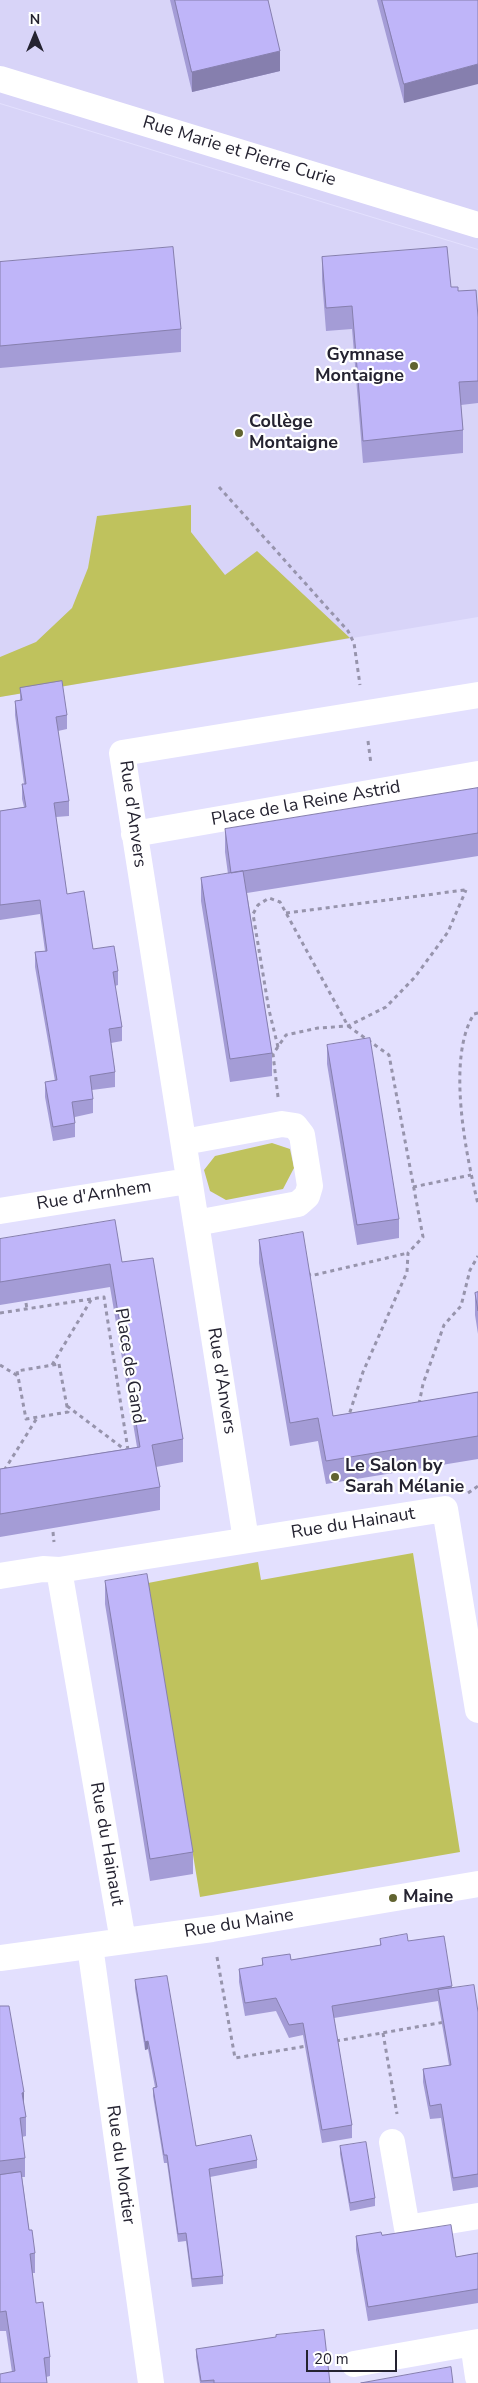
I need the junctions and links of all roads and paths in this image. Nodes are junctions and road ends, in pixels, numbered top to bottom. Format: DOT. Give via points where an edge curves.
graph roads {
  1 [pos="0,79"];
  2 [pos="478,225"];
  3 [pos="220,487"];
  4 [pos="478,695"];
  5 [pos="364,713"];
  6 [pos="478,774"];
  7 [pos="375,792"];
  8 [pos="134,834"];
  9 [pos="286,913"];
  10 [pos="478,1013"];
  11 [pos="348,1026"];
  12 [pos="278,1047"];
  13 [pos="282,1124"];
  14 [pos="184,1142"];
  15 [pos="471,1175"];
  16 [pos="188,1181"];
  17 [pos="413,1188"];
  18 [pos="478,1204"];
  19 [pos="0,1211"];
  20 [pos="196,1223"];
  21 [pos="408,1254"];
  22 [pos="478,1256"];
  23 [pos="308,1267"];
  24 [pos="92,1299"];
  25 [pos="26,1303"];
  26 [pos="27,1309"];
  27 [pos="0,1313"];
  28 [pos="0,1365"];
  29 [pos="52,1365"];
  30 [pos="18,1376"];
  31 [pos="66,1405"];
  32 [pos="418,1407"];
  33 [pos="37,1418"];
  34 [pos="357,1418"];
  35 [pos="129,1453"];
  36 [pos="130,1458"];
  37 [pos="0,1477"];
  38 [pos="246,1540"];
  39 [pos="59,1570"];
  40 [pos="0,1576"];
  41 [pos="478,1710"];
  42 [pos="478,1884"];
  43 [pos="212,1929"];
  44 [pos="123,1942"];
  45 [pos="90,1946"];
  46 [pos="0,1958"];
  47 [pos="450,2022"];
  48 [pos="383,2033"];
  49 [pos="327,2042"];
  50 [pos="309,2046"];
  51 [pos="392,2142"];
  52 [pos="478,2216"];
  53 [pos="475,2343"];
  54 [pos="354,2364"];
  55 [pos="478,2377"];
  56 [pos="151,2383"];
  1 -- 2 [label="street, Rue Marie et Pierre Curie"];
  3 -- 5 [label="path" via="348,631 354,643"];
  4 -- 5 [label="street, Rue d'Anvers"];
  5 -- 7 [label="path"];
  5 -- 8 [label="street, Rue d'Anvers" via="122,753"];
  6 -- 7 [label="street, Place de la Reine Astrid"];
  7 -- 8 [label="street, Place de la Reine Astrid"];
  8 -- 14 [label="street, Rue d'Anvers"];
  9 -- 11 [label="path"];
  9 -- 11 [label="path" via="466,890 448,932 415,977 386,1007"];
  9 -- 12 [label="path" via="280,902 269,898 258,905 253,914"];
  10 -- 15 [label="path" via="467,1025 461,1052 462,1130"];
  11 -- 12 [label="path" via="286,1035"];
  11 -- 17 [label="path" via="390,1055"];
  12 -- 13 [label="path" via="273,1054"];
  13 -- 14 [label="street"];
  13 -- 20 [label="street" via="295,1126 302,1134 310,1186 307,1196 298,1204"];
  14 -- 16 [label="street, Rue d'Anvers"];
  15 -- 17 [label="path"];
  15 -- 18 [label="path"];
  16 -- 19 [label="street, Rue d'Arnhem"];
  16 -- 20 [label="street, Rue d'Anvers"];
  17 -- 21 [label="path" via="423,1237"];
  20 -- 38 [label="street, Rue d'Anvers"];
  21 -- 23 [label="path" via="310,1276"];
  21 -- 34 [label="path" via="407,1272 367,1363 349,1415"];
  22 -- 32 [label="path" via="470,1270 461,1306 444,1324"];
  24 -- 26 [label="path, Place de Gand"];
  24 -- 29 [label="path, Place de Gand"];
  24 -- 35 [label="path, Place de Gand" via="104,1297"];
  25 -- 26 [label="path"];
  26 -- 27 [label="path, Place de Gand"];
  28 -- 30 [label="path"];
  29 -- 30 [label="path" via="17,1371"];
  29 -- 31 [label="path" via="59,1364"];
  30 -- 33 [label="path" via="26,1419"];
  31 -- 33 [label="path" via="68,1412"];
  31 -- 35 [label="path, Place de Gand"];
  33 -- 37 [label="path"];
  35 -- 36 [label="path, Place de Gand"];
  38 -- 39 [label="street, Rue du Hainaut"];
  38 -- 41 [label="street, Rue du Hainaut" via="444,1509"];
  39 -- 40 [label="street, Rue du Hainaut"];
  39 -- 44 [label="street, Rue du Hainaut"];
  42 -- 43 [label="street, Rue du Maine"];
  43 -- 44 [label="street, Rue du Maine"];
  43 -- 50 [label="path" via="235,2058"];
  44 -- 45 [label="street, Rue du Maine"];
  45 -- 46 [label="street, Rue du Maine"];
  45 -- 56 [label="street, Rue du Mortier"];
  47 -- 48 [label="path"];
  48 -- 49 [label="path"];
  48 -- 51 [label="path" via="400,2128"];
  51 -- 52 [label="street" via="407,2228"];
  53 -- 54 [label="street"];
  53 -- 55 [label="street"];
}
